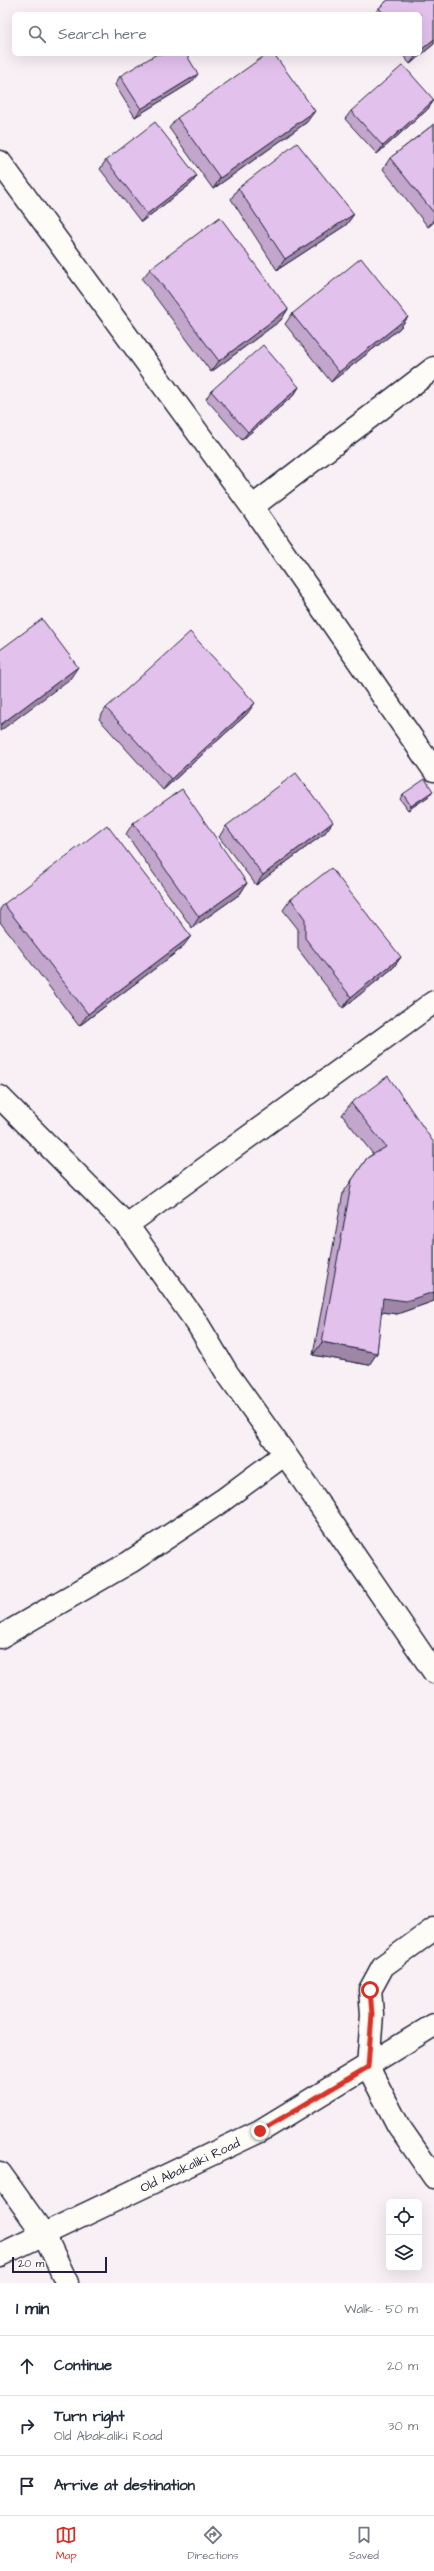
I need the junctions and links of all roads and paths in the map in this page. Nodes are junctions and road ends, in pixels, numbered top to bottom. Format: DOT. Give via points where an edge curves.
graph roads {
  1 [pos="0,162"];
  2 [pos="434,368"];
  3 [pos="252,507"];
  4 [pos="434,770"];
  5 [pos="434,1002"];
  6 [pos="0,1097"];
  7 [pos="126,1225"];
  8 [pos="285,1454"];
  9 [pos="0,1637"];
  10 [pos="434,1672"];
  11 [pos="434,1929"];
  12 [pos="434,2025"];
  13 [pos="368,2067"];
  14 [pos="0,2173"];
  15 [pos="434,2177"];
  16 [pos="45,2236"];
  17 [pos="0,2255"];
  18 [pos="67,2283"];
  1 -- 3 [label="street"];
  2 -- 3 [label="street"];
  3 -- 4 [label="street"];
  5 -- 7 [label="street"];
  6 -- 7 [label="street"];
  7 -- 8 [label="street" via="197,1323 227,1373"];
  8 -- 9 [label="street" via="223,1500 130,1562"];
  8 -- 10 [label="street"];
  11 -- 13 [label="street" via="383,1966 370,1990 372,2014"];
  12 -- 13 [label="street, Old Abakaliki Road"];
  13 -- 15 [label="street" via="398,2125"];
  13 -- 16 [label="street, Old Abakaliki Road" via="260,2131"];
  14 -- 16 [label="street"];
  16 -- 17 [label="street, Old Abakaliki Road"];
  16 -- 18 [label="street"];
}
